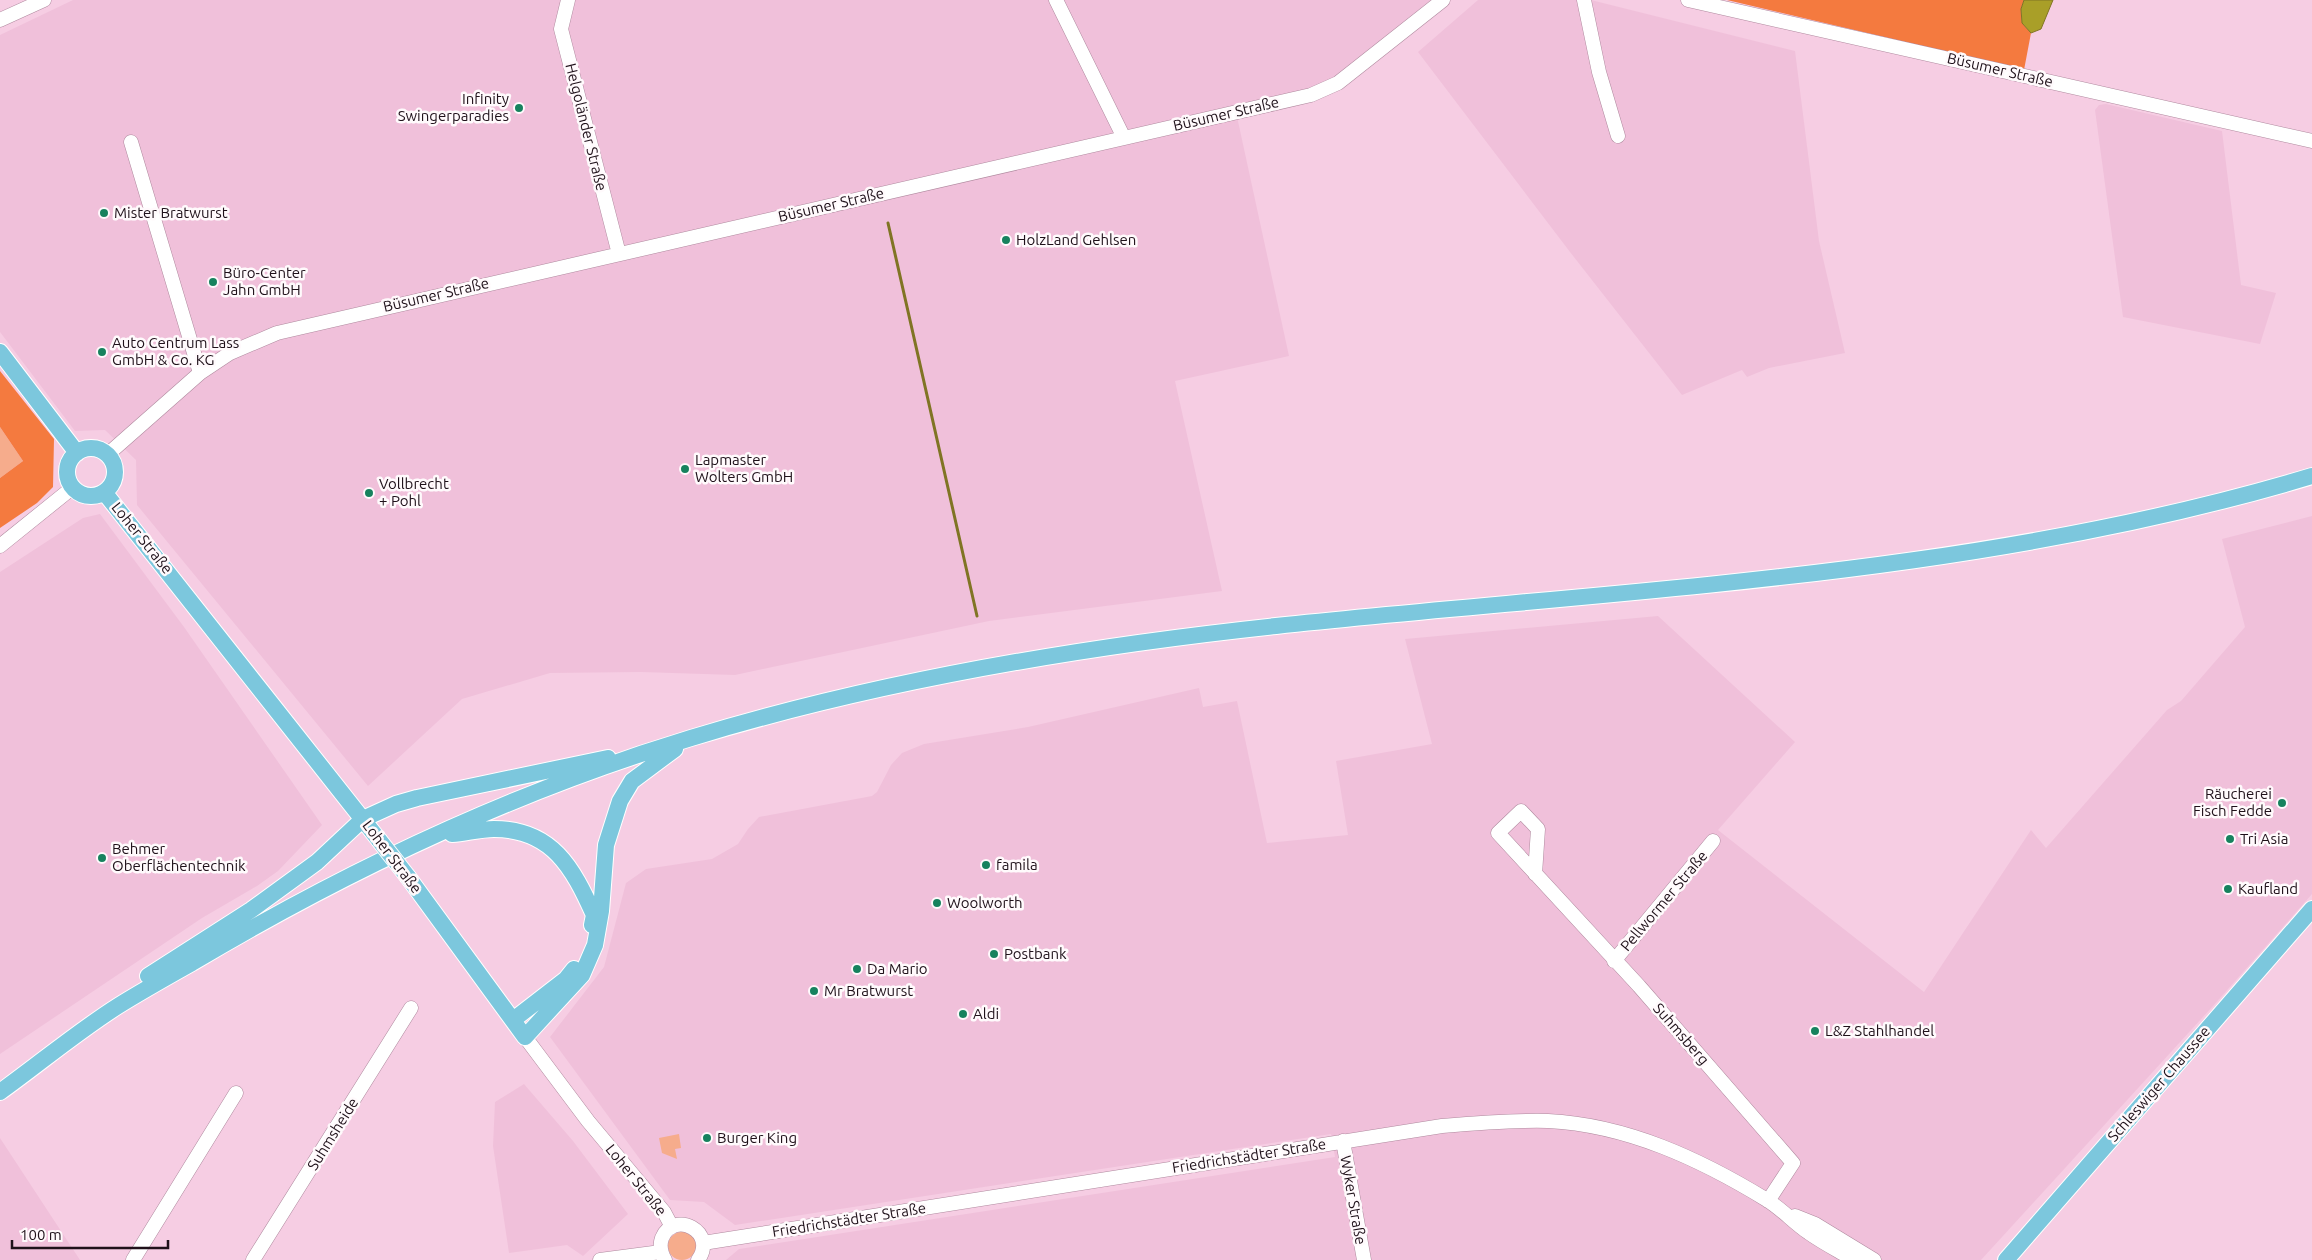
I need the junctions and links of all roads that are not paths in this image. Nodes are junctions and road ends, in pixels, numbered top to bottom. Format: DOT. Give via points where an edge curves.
graph roads {
  1 [pos="44,0"];
  2 [pos="568,0"];
  3 [pos="1056,0"];
  4 [pos="1443,0"];
  5 [pos="1584,0"];
  6 [pos="1688,0"];
  7 [pos="0,20"];
  8 [pos="1618,136"];
  9 [pos="1124,138"];
  10 [pos="2312,141"];
  11 [pos="131,142"];
  12 [pos="619,254"];
  13 [pos="0,352"];
  14 [pos="200,373"];
  15 [pos="76,454"];
  16 [pos="107,455"];
  17 [pos="2312,476"];
  18 [pos="72,488"];
  19 [pos="104,492"];
  20 [pos="0,546"];
  21 [pos="694,737"];
  22 [pos="669,745"];
  23 [pos="363,819"];
  24 [pos="432,837"];
  25 [pos="1713,841"];
  26 [pos="1535,874"];
  27 [pos="2312,909"];
  28 [pos="1614,961"];
  29 [pos="116,1007"];
  30 [pos="411,1008"];
  31 [pos="513,1020"];
  32 [pos="525,1037"];
  33 [pos="0,1092"];
  34 [pos="236,1093"];
  35 [pos="1343,1141"];
  36 [pos="1768,1200"];
  37 [pos="1780,1210"];
  38 [pos="672,1227"];
  39 [pos="703,1243"];
  40 [pos="663,1256"];
  41 [pos="132,1260"];
  42 [pos="253,1260"];
  43 [pos="600,1260"];
  44 [pos="698,1260"];
  45 [pos="1364,1260"];
  46 [pos="1854,1260"];
  47 [pos="1874,1260"];
  48 [pos="2006,1260"];
  1 -- 7 [label="street"];
  2 -- 12 [label="street, Helgoländer Straße" via="561,29"];
  3 -- 9 [label="street"];
  4 -- 9 [label="street, Büsumer Straße" via="1356,70 1325,90"];
  5 -- 8 [label="street" via="1599,72"];
  6 -- 10 [label="street, Büsumer Straße"];
  9 -- 12 [label="street, Büsumer Straße"];
  11 -- 14 [label="street"];
  12 -- 14 [label="street, Büsumer Straße" via="286,331 230,353"];
  13 -- 15 [label="main road"];
  14 -- 16 [label="street, Büsumer Straße"];
  15 -- 16 [label="main road" via="90,449"];
  15 -- 18 [label="main road" via="67,471"];
  16 -- 19 [label="main road" via="114,475"];
  17 -- 21 [label="main road" via="2222,501 2065,536 1924,558 1753,579 1275,626 1048,657 884,688"];
  18 -- 19 [label="main road" via="89,496"];
  18 -- 20 [label="street"];
  19 -- 23 [label="main road, Loher Straße"];
  21 -- 22 [label="main road"];
  21 -- 32 [label="main road" via="632,781 620,801 606,845 595,945 582,975"];
  22 -- 23 [label="main road" via="417,798"];
  22 -- 24 [label="main road" via="531,795"];
  23 -- 29 [label="main road" via="317,862 251,910 146,978"];
  23 -- 31 [label="main road, Loher Straße, bridge"];
  24 -- 29 [label="main road" via="246,930"];
  24 -- 31 [label="main road" via="493,829 528,834 560,855 573,871 594,915 587,942 574,970"];
  25 -- 28 [label="street, Pellwormer Straße"];
  26 -- 28 [label="street, Suhmsberg"];
  27 -- 48 [label="main road, Schleswiger Chaussee"];
  28 -- 36 [label="street, Suhmsberg" via="1793,1163"];
  29 -- 33 [label="main road"];
  30 -- 42 [label="street, Suhmsheide"];
  31 -- 32 [label="main road, Loher Straße"];
  32 -- 38 [label="street, Loher Straße" via="588,1121 664,1212"];
  34 -- 41 [label="street"];
  35 -- 36 [label="street, Friedrichstädter Straße" via="1442,1126 1503,1121 1549,1121 1588,1126 1634,1136 1678,1152"];
  35 -- 39 [label="street, Friedrichstädter Straße"];
  35 -- 45 [label="street, Wyker Straße"];
  36 -- 37 [label="street, Friedrichstädter Straße"];
  37 -- 46 [label="street, Friedrichstädter Straße" via="1808,1233"];
  37 -- 47 [label="street, Friedrichstädter Straße" via="1815,1224"];
  38 -- 39 [label="street" via="694,1228"];
  38 -- 40 [label="street" via="660,1244"];
  39 -- 44 [label="street"];
  40 -- 43 [label="street"];
}
